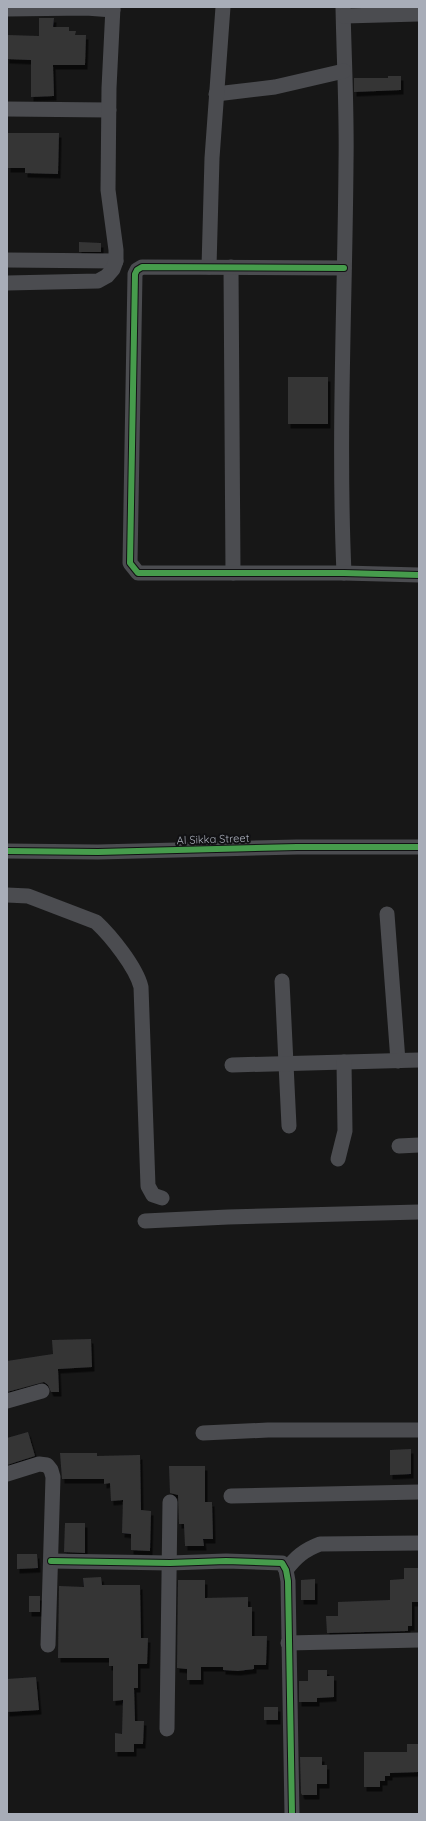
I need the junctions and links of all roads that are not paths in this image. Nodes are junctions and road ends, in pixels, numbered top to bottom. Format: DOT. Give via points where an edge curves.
graph roads {
  1 [pos="223,7"];
  2 [pos="113,8"];
  3 [pos="7,9"];
  4 [pos="344,12"];
  5 [pos="419,14"];
  6 [pos="344,71"];
  7 [pos="216,94"];
  8 [pos="7,108"];
  9 [pos="108,110"];
  10 [pos="7,260"];
  11 [pos="116,261"];
  12 [pos="209,267"];
  13 [pos="231,267"];
  14 [pos="344,268"];
  15 [pos="7,283"];
  16 [pos="344,572"];
  17 [pos="233,573"];
  18 [pos="419,575"];
  19 [pos="419,847"];
  20 [pos="7,851"];
  21 [pos="7,896"];
  22 [pos="387,914"];
  23 [pos="282,981"];
  24 [pos="419,1060"];
  25 [pos="398,1061"];
  26 [pos="344,1062"];
  27 [pos="286,1064"];
  28 [pos="232,1065"];
  29 [pos="289,1126"];
  30 [pos="419,1145"];
  31 [pos="399,1146"];
  32 [pos="338,1159"];
  33 [pos="162,1198"];
  34 [pos="419,1212"];
  35 [pos="145,1221"];
  36 [pos="42,1391"];
  37 [pos="7,1401"];
  38 [pos="419,1430"];
  39 [pos="203,1432"];
  40 [pos="7,1474"];
  41 [pos="419,1492"];
  42 [pos="231,1496"];
  43 [pos="170,1502"];
  44 [pos="419,1543"];
  45 [pos="52,1561"];
  46 [pos="170,1563"];
  47 [pos="286,1570"];
  48 [pos="419,1640"];
  49 [pos="288,1643"];
  50 [pos="48,1645"];
  51 [pos="167,1729"];
  52 [pos="292,1814"];
  1 -- 7 [label="street"];
  2 -- 3 [label="street"];
  2 -- 9 [label="street"];
  4 -- 5 [label="street"];
  4 -- 6 [label="street"];
  6 -- 7 [label="street" via="275,87"];
  6 -- 14 [label="street"];
  7 -- 12 [label="street"];
  8 -- 9 [label="street"];
  9 -- 11 [label="street" via="108,190"];
  10 -- 11 [label="street"];
  11 -- 15 [label="street" via="108,276 98,281"];
  12 -- 13 [label="street"];
  12 -- 17 [label="street" via="142,267 135,274 130,563 138,573"];
  13 -- 14 [label="street"];
  13 -- 17 [label="street"];
  14 -- 16 [label="street"];
  16 -- 17 [label="street"];
  16 -- 18 [label="street"];
  19 -- 20 [label="street, Al Sikka Street"];
  21 -- 33 [label="street" via="28,896 96,922 131,964 141,987 148,1186 153,1196"];
  22 -- 25 [label="street"];
  23 -- 27 [label="street"];
  24 -- 25 [label="street"];
  25 -- 26 [label="street"];
  26 -- 27 [label="street"];
  26 -- 32 [label="street" via="346,1131"];
  27 -- 28 [label="street"];
  27 -- 29 [label="street"];
  30 -- 31 [label="street"];
  34 -- 35 [label="street"];
  36 -- 37 [label="street"];
  38 -- 39 [label="street"];
  40 -- 45 [label="street" via="39,1464 47,1465 52,1470"];
  41 -- 42 [label="street"];
  43 -- 46 [label="street"];
  44 -- 47 [label="street" via="320,1544 298,1555"];
  45 -- 46 [label="street"];
  45 -- 50 [label="street"];
  46 -- 47 [label="street" via="273,1562 282,1564"];
  46 -- 51 [label="street"];
  47 -- 49 [label="street"];
  48 -- 49 [label="street"];
  49 -- 52 [label="street"];
}
